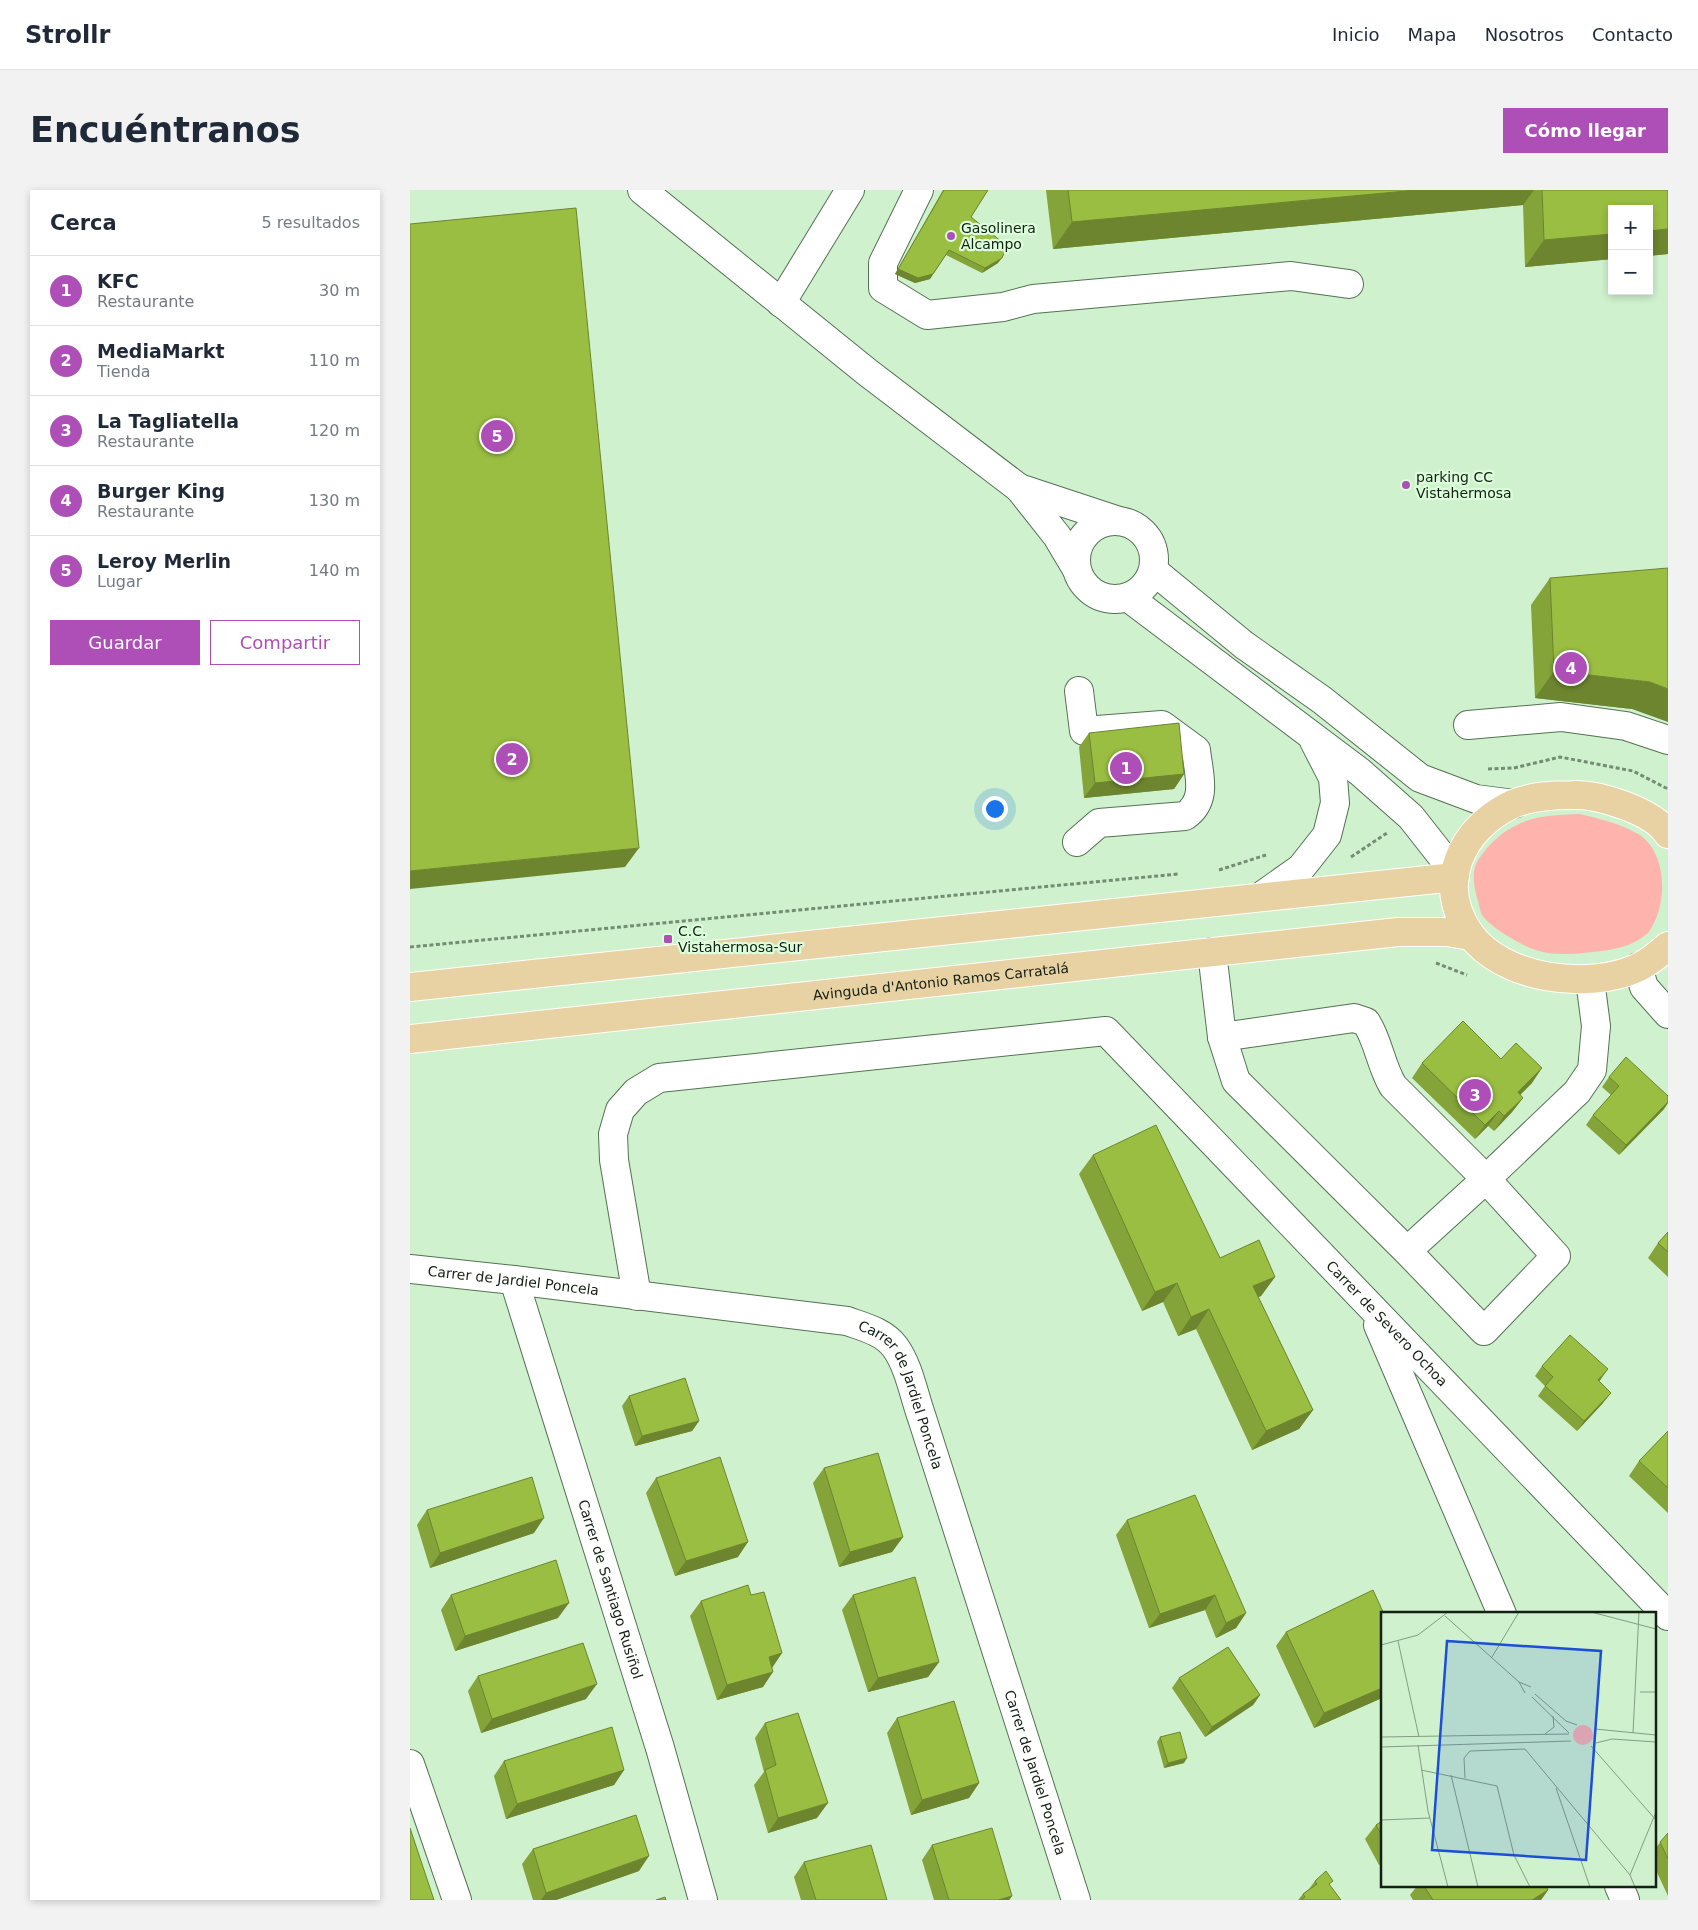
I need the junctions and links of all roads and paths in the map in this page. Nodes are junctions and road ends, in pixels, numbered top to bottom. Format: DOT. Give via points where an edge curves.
graph roads {
  1 [pos="642,190"];
  2 [pos="850,190"];
  3 [pos="919,190"];
  4 [pos="1018,280"];
  5 [pos="1349,284"];
  6 [pos="781,303"];
  7 [pos="1003,307"];
  8 [pos="1019,488"];
  9 [pos="1119,521"];
  10 [pos="1076,568"];
  11 [pos="1154,572"];
  12 [pos="1130,598"];
  13 [pos="1080,692"];
  14 [pos="1468,725"];
  15 [pos="1308,731"];
  16 [pos="1668,740"];
  17 [pos="1514,804"];
  18 [pos="1667,830"];
  19 [pos="1077,842"];
  20 [pos="1269,854"];
  21 [pos="1210,871"];
  22 [pos="1180,874"];
  23 [pos="1455,875"];
  24 [pos="1260,897"];
  25 [pos="1471,936"];
  26 [pos="1668,946"];
  27 [pos="410,947"];
  28 [pos="1212,952"];
  29 [pos="1638,967"];
  30 [pos="1590,980"];
  31 [pos="410,987"];
  32 [pos="1668,1014"];
  33 [pos="1222,1037"];
  34 [pos="410,1039"];
  35 [pos="1486,1179"];
  36 [pos="1407,1251"];
  37 [pos="410,1269"];
  38 [pos="514,1280"];
  39 [pos="637,1296"];
  40 [pos="1372,1309"];
  41 [pos="1501,1612"];
  42 [pos="1668,1616"];
  43 [pos="410,1764"];
  44 [pos="1620,1888"];
  45 [pos="457,1900"];
  46 [pos="704,1900"];
  47 [pos="1076,1900"];
  48 [pos="1625,1900"];
  1 -- 6 [label="street"];
  2 -- 6 [label="street"];
  3 -- 7 [label="street" via="883,263 884,288 927,315"];
  4 -- 7 [label="street" via="1017,297"];
  5 -- 7 [label="street" via="1291,276 1033,300"];
  6 -- 8 [label="street"];
  8 -- 9 [label="street"];
  8 -- 10 [label="street" via="1057,536"];
  9 -- 10 [label="street" via="1104,522 1091,529 1081,540"];
  9 -- 11 [label="street" via="1142,530 1150,541 1155,556"];
  10 -- 12 [label="street" via="1089,590 1103,598"];
  11 -- 12 [label="street" via="1145,587"];
  11 -- 17 [label="street" via="1244,645 1322,700 1420,778 1476,798"];
  12 -- 15 [label="street"];
  13 -- 19 [label="street" via="1084,731 1162,725 1196,750 1200,797 1195,809 1185,816 1099,823"];
  14 -- 16 [label="street" via="1561,717 1626,726"];
  15 -- 23 [label="street" via="1411,817"];
  15 -- 24 [label="street" via="1333,778 1335,803 1327,835 1301,868"];
  17 -- 18 [label="main road" via="1548,796 1581,795 1612,801 1639,812"];
  17 -- 23 [label="main road" via="1478,827 1459,856"];
  20 -- 21 [label="path"];
  22 -- 27 [label="path"];
  23 -- 24 [label="main road"];
  23 -- 25 [label="main road" via="1454,891 1459,916"];
  24 -- 31 [label="main road"];
  25 -- 28 [label="main road, Avinguda d'Antonio Ramos Carratalá" via="1447,932 1398,932"];
  25 -- 30 [label="main road" via="1489,952 1516,967 1551,977"];
  26 -- 29 [label="main road"];
  28 -- 33 [label="street"];
  28 -- 34 [label="main road, Avinguda d'Antonio Ramos Carratalá"];
  29 -- 30 [label="main road"];
  29 -- 32 [label="street" via="1644,987"];
  30 -- 35 [label="street" via="1596,1026 1592,1070 1577,1092"];
  33 -- 35 [label="street" via="1354,1018 1366,1022 1373,1033 1383,1069 1393,1086"];
  33 -- 36 [label="street" via="1236,1081"];
  35 -- 36 [label="street"];
  35 -- 36 [label="street" via="1556,1256 1484,1331"];
  37 -- 38 [label="street, Carrer de Jardiel Poncela"];
  38 -- 39 [label="street, Carrer de Jardiel Poncela"];
  38 -- 46 [label="street, Carrer de Santiago Rusiñol"];
  39 -- 40 [label="street, Carrer de Severo Ochoa" via="612,1134 620,1110 636,1092 658,1078 1106,1031"];
  39 -- 47 [label="street, Carrer de Jardiel Poncela" via="847,1321 875,1331 895,1347 922,1418"];
  40 -- 41 [label="street"];
  40 -- 42 [label="street, Carrer de Severo Ochoa"];
  43 -- 45 [label="street"];
  44 -- 48 [label="street"];
}
